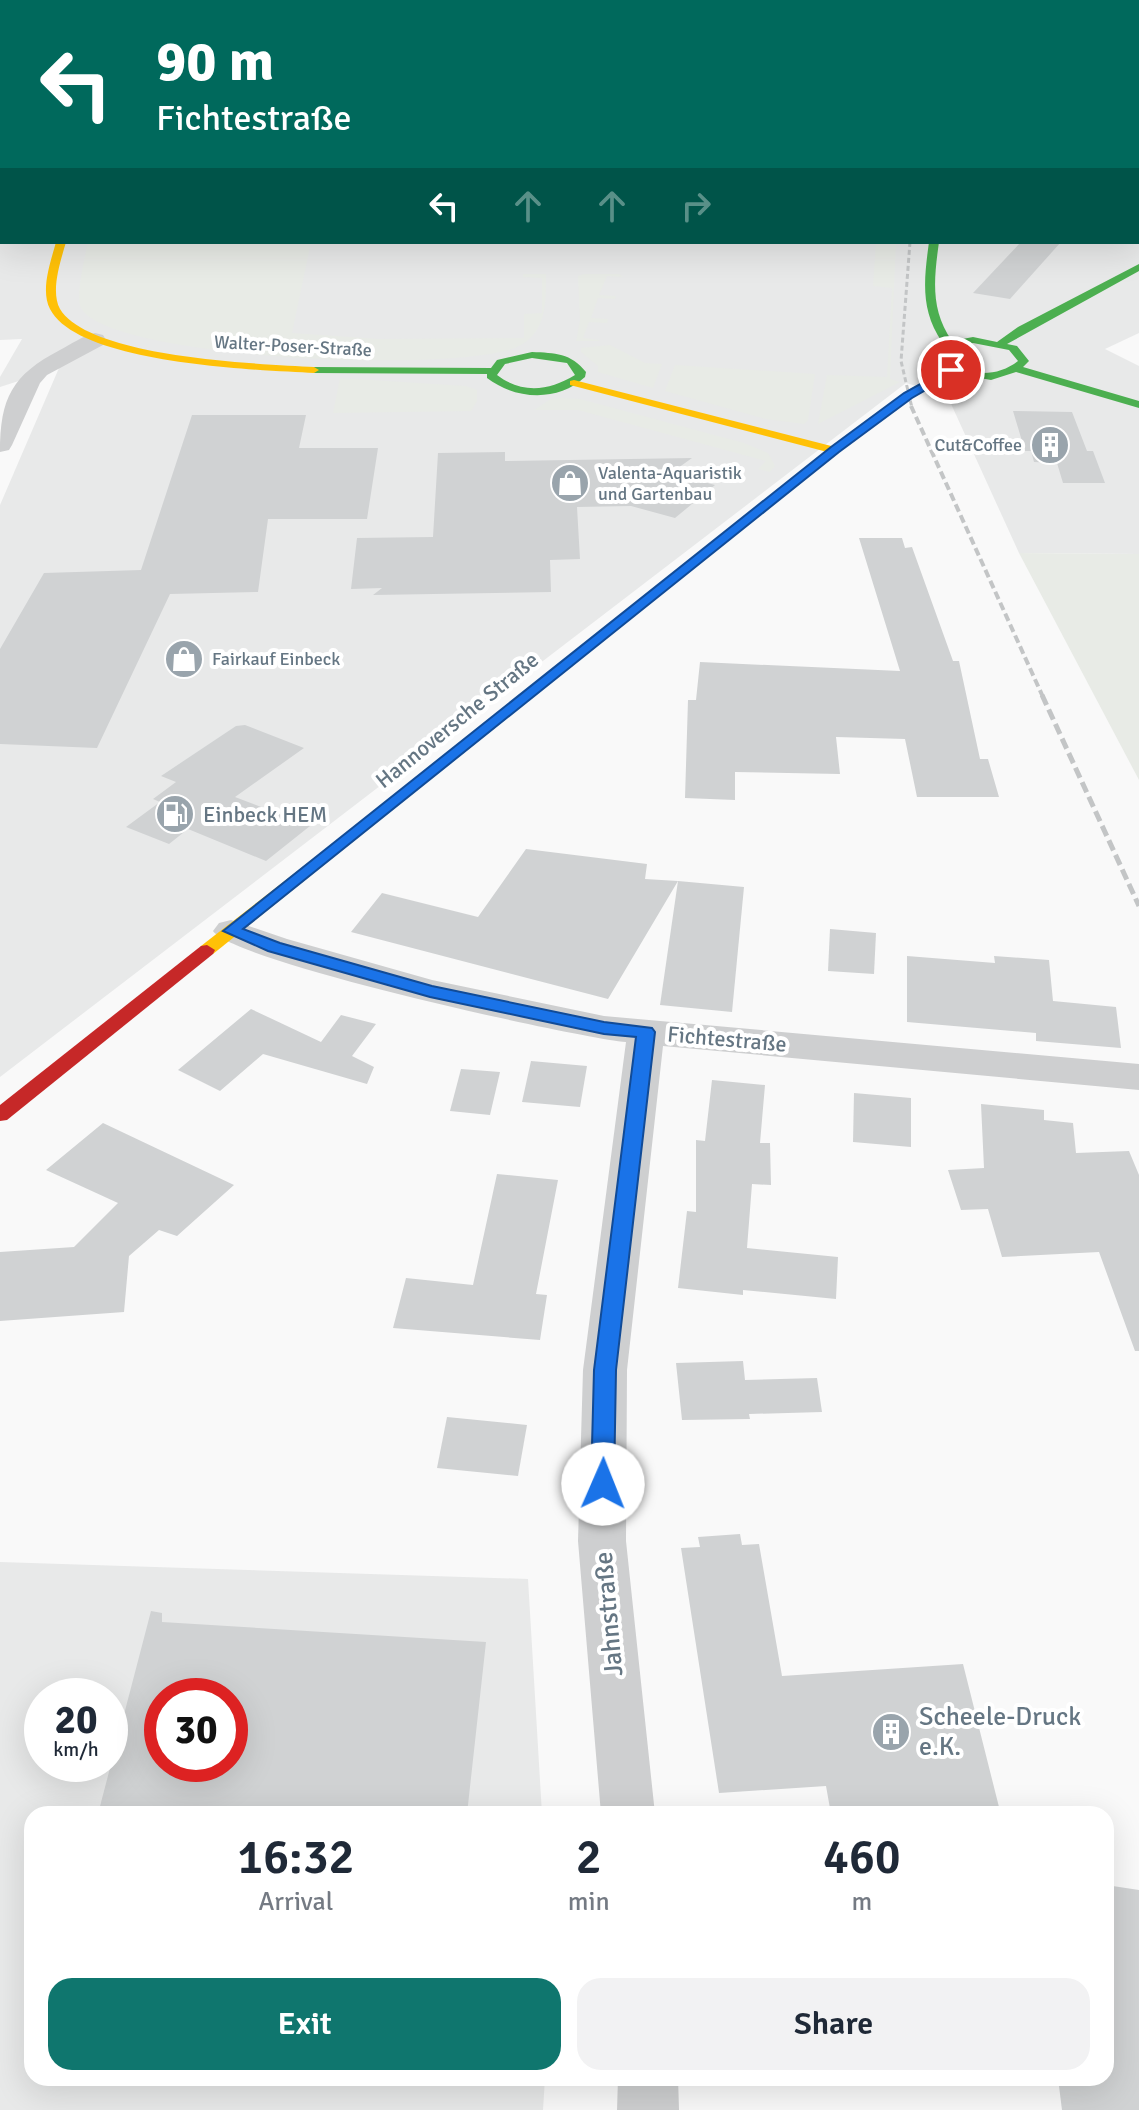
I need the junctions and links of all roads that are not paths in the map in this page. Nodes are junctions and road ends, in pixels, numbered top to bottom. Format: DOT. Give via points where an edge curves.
graph roads {
  1 [pos="61,244"];
  2 [pos="934,244"];
  3 [pos="1139,267"];
  4 [pos="95,340"];
  5 [pos="948,343"];
  6 [pos="1000,344"];
  7 [pos="1018,369"];
  8 [pos="951,370"];
  9 [pos="491,371"];
  10 [pos="574,383"];
  11 [pos="1139,405"];
  12 [pos="0,445"];
  13 [pos="835,450"];
  14 [pos="231,931"];
  15 [pos="646,1032"];
  16 [pos="1139,1077"];
  17 [pos="0,1115"];
  18 [pos="627,1806"];
  19 [pos="648,2086"];
  20 [pos="648,2110"];
  1 -- 4 [label="main road, Walter-Poser-Straße" via="52,300 59,317"];
  2 -- 5 [label="main road" via="928,313 933,328"];
  3 -- 6 [label="main road"];
  4 -- 9 [label="main road, Walter-Poser-Straße" via="144,353 230,364"];
  4 -- 12 [label="street" via="39,370 29,381"];
  5 -- 6 [label="main road"];
  5 -- 8 [label="main road" via="933,356"];
  6 -- 7 [label="main road" via="1021,354 1024,361"];
  7 -- 8 [label="main road" via="983,376"];
  7 -- 11 [label="main road"];
  8 -- 13 [label="main road, Hannoversche Straße"];
  9 -- 10 [label="main road" via="501,385 522,391"];
  9 -- 10 [label="main road" via="505,360 547,355 578,366 580,377"];
  10 -- 13 [label="main road"];
  13 -- 14 [label="main road, Hannoversche Straße"];
  14 -- 15 [label="street, Fichtestraße" via="430,991"];
  14 -- 17 [label="main road, Hannoversche Straße"];
  15 -- 16 [label="street, Fichtestraße"];
  15 -- 18 [label="street, Jahnstraße" via="605,1386 602,1541"];
  19 -- 20 [label="street"];
}
